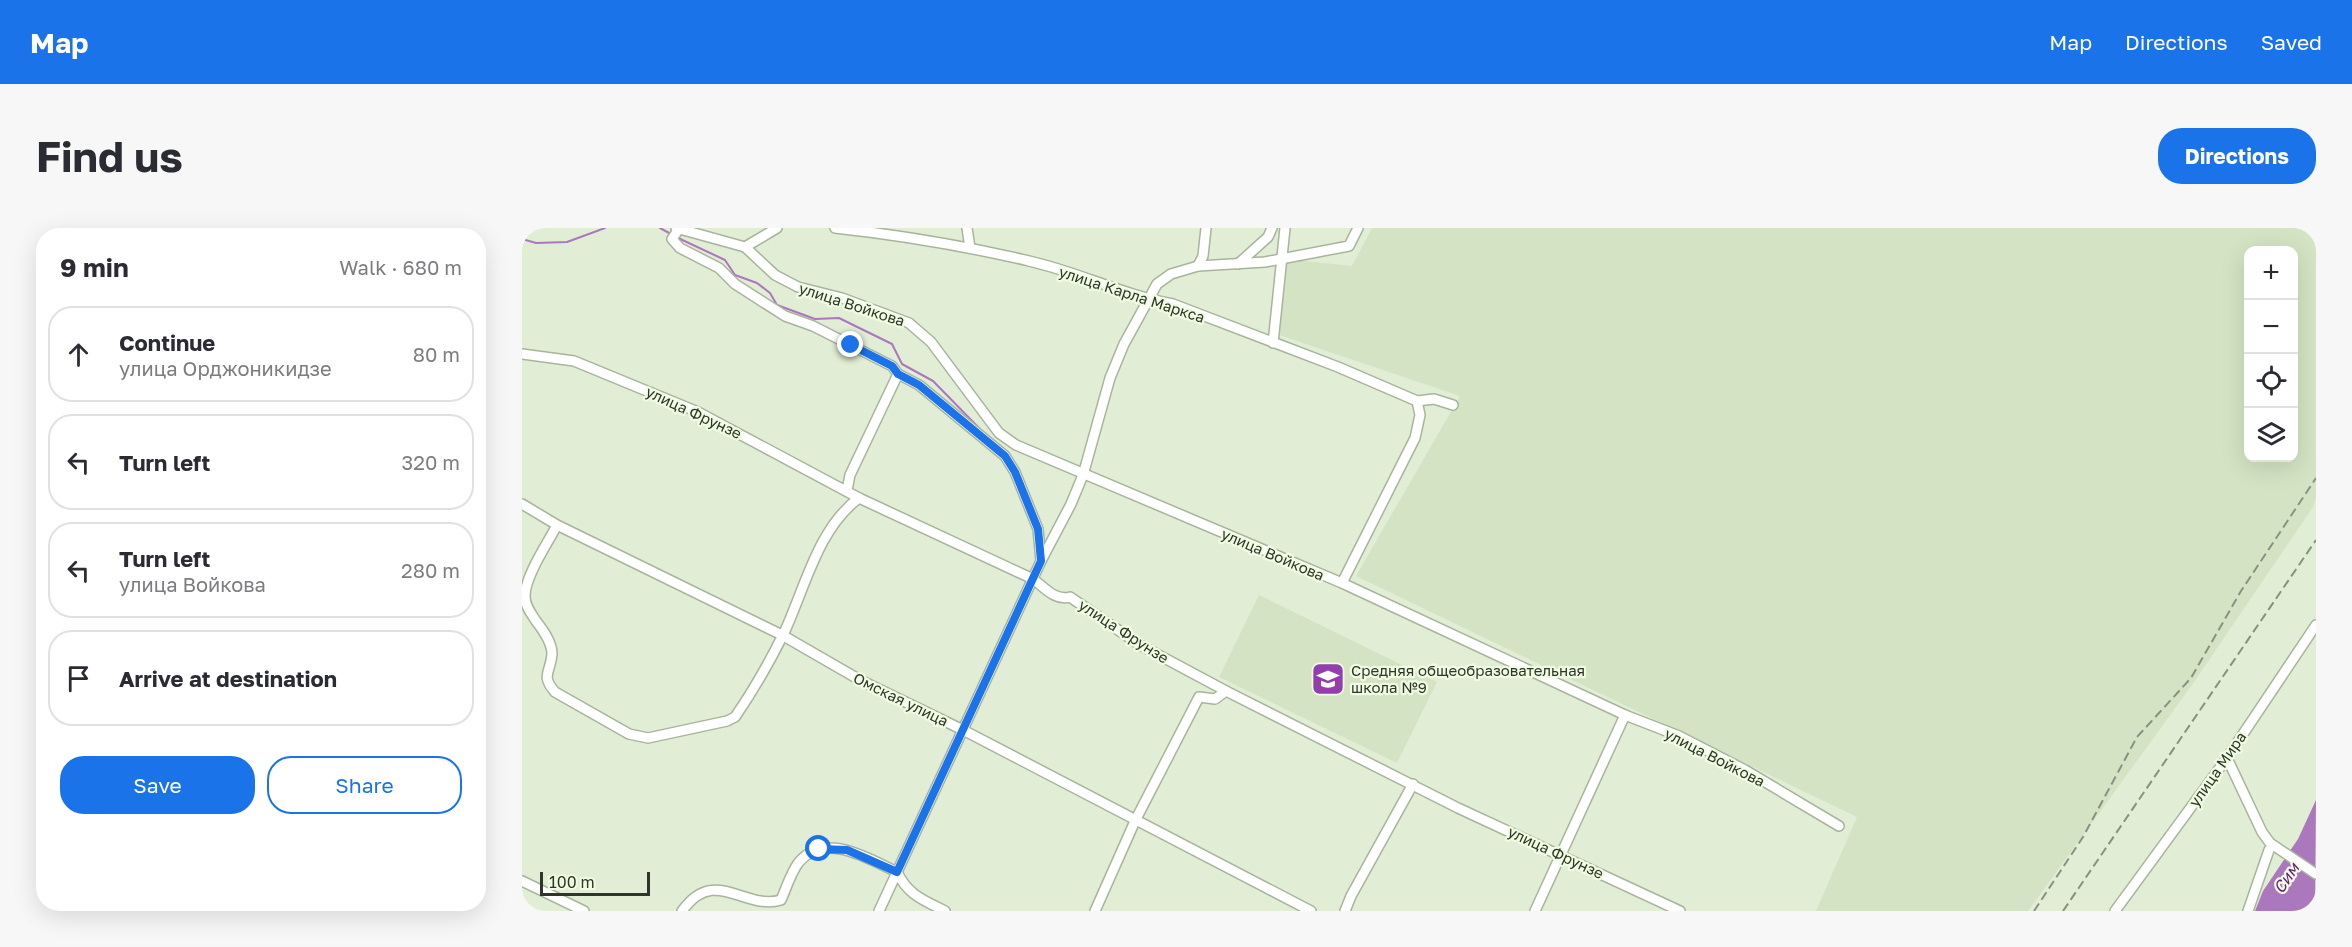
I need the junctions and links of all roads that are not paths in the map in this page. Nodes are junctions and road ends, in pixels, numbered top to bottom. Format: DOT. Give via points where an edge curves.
graph roads {
  1 [pos="777,228"];
  2 [pos="835,228"];
  3 [pos="967,228"];
  4 [pos="1206,228"];
  5 [pos="1272,228"];
  6 [pos="1285,228"];
  7 [pos="1358,229"];
  8 [pos="676,232"];
  9 [pos="745,247"];
  10 [pos="970,248"];
  11 [pos="1282,258"];
  12 [pos="1238,264"];
  13 [pos="1198,266"];
  14 [pos="1147,299"];
  15 [pos="1273,343"];
  16 [pos="526,355"];
  17 [pos="898,374"];
  18 [pos="1417,401"];
  19 [pos="1453,405"];
  20 [pos="1083,475"];
  21 [pos="847,490"];
  22 [pos="859,498"];
  23 [pos="522,504"];
  24 [pos="558,525"];
  25 [pos="1041,561"];
  26 [pos="1034,579"];
  27 [pos="1342,583"];
  28 [pos="2316,625"];
  29 [pos="782,635"];
  30 [pos="1226,691"];
  31 [pos="1625,715"];
  32 [pos="963,730"];
  33 [pos="2227,758"];
  34 [pos="1413,784"];
  35 [pos="1135,821"];
  36 [pos="1839,826"];
  37 [pos="2269,850"];
  38 [pos="1562,854"];
  39 [pos="897,872"];
  40 [pos="2316,874"];
  41 [pos="522,881"];
  42 [pos="584,911"];
  43 [pos="682,911"];
  44 [pos="879,911"];
  45 [pos="945,911"];
  46 [pos="1095,911"];
  47 [pos="1311,911"];
  48 [pos="1345,911"];
  49 [pos="1535,911"];
  50 [pos="1680,911"];
  51 [pos="2115,911"];
  52 [pos="2248,911"];
  1 -- 9 [label="street"];
  2 -- 10 [label="street, улица Карла Маркса" via="897,234"];
  3 -- 10 [label="street"];
  4 -- 13 [label="street" via="1207,238"];
  5 -- 12 [label="street" via="1268,237"];
  6 -- 11 [label="street"];
  7 -- 11 [label="street" via="1349,246"];
  8 -- 9 [label="street"];
  8 -- 17 [label="street" via="680,248 719,268 735,284 785,316 892,366"];
  9 -- 20 [label="street, улица Войкова" via="775,275 798,287 842,298 909,323 931,342 999,433 1016,446"];
  10 -- 14 [label="street, улица Карла Маркса" via="1069,272"];
  11 -- 12 [label="street"];
  11 -- 15 [label="street"];
  12 -- 13 [label="street"];
  13 -- 14 [label="street" via="1171,274 1157,284"];
  14 -- 15 [label="street, улица Карла Маркса" via="1173,304"];
  14 -- 20 [label="street" via="1110,378"];
  15 -- 18 [label="street, улица Карла Маркса"];
  16 -- 21 [label="street, улица Фрунзе" via="574,361 698,411"];
  17 -- 21 [label="street" via="850,475"];
  17 -- 25 [label="street" via="919,385 1005,456 1038,529"];
  18 -- 19 [label="street, улица Карла Маркса" via="1434,399"];
  18 -- 27 [label="street" via="1420,415 1415,438"];
  20 -- 25 [label="street"];
  20 -- 27 [label="street, улица Войкова"];
  21 -- 22 [label="street, улица Фрунзе"];
  22 -- 26 [label="street, улица Фрунзе"];
  22 -- 29 [label="street" via="844,509 832,526"];
  23 -- 24 [label="street, Омская улица"];
  24 -- 29 [label="street, Омская улица"];
  24 -- 29 [label="street" via="525,596 528,608 548,637 552,654 547,668 549,685 629,734 648,738 735,717"];
  25 -- 26 [label="street"];
  26 -- 30 [label="street, улица Фрунзе" via="1056,597 1070,597 1140,645"];
  26 -- 32 [label="street"];
  27 -- 31 [label="street, улица Войкова"];
  28 -- 33 [label="street, улица Мира"];
  29 -- 32 [label="street, Омская улица" via="861,680"];
  30 -- 34 [label="street, улица Фрунзе"];
  30 -- 35 [label="street" via="1215,699 1198,697"];
  31 -- 36 [label="street, улица Войкова" via="1679,736 1736,765"];
  31 -- 38 [label="street"];
  32 -- 35 [label="street, Омская улица"];
  32 -- 39 [label="street"];
  33 -- 40 [label="street" via="2262,832 2280,851"];
  33 -- 51 [label="street, улица Мира"];
  34 -- 38 [label="street, улица Фрунзе"];
  34 -- 48 [label="street"];
  35 -- 46 [label="street"];
  35 -- 47 [label="street, Омская улица"];
  37 -- 52 [label="street"];
  38 -- 49 [label="street"];
  38 -- 50 [label="street, улица Фрунзе"];
  39 -- 43 [label="street" via="847,850 819,849 798,863 781,900 768,904 730,891 704,891"];
  39 -- 44 [label="street"];
  39 -- 45 [label="street" via="912,895"];
  41 -- 42 [label="street"];
}
